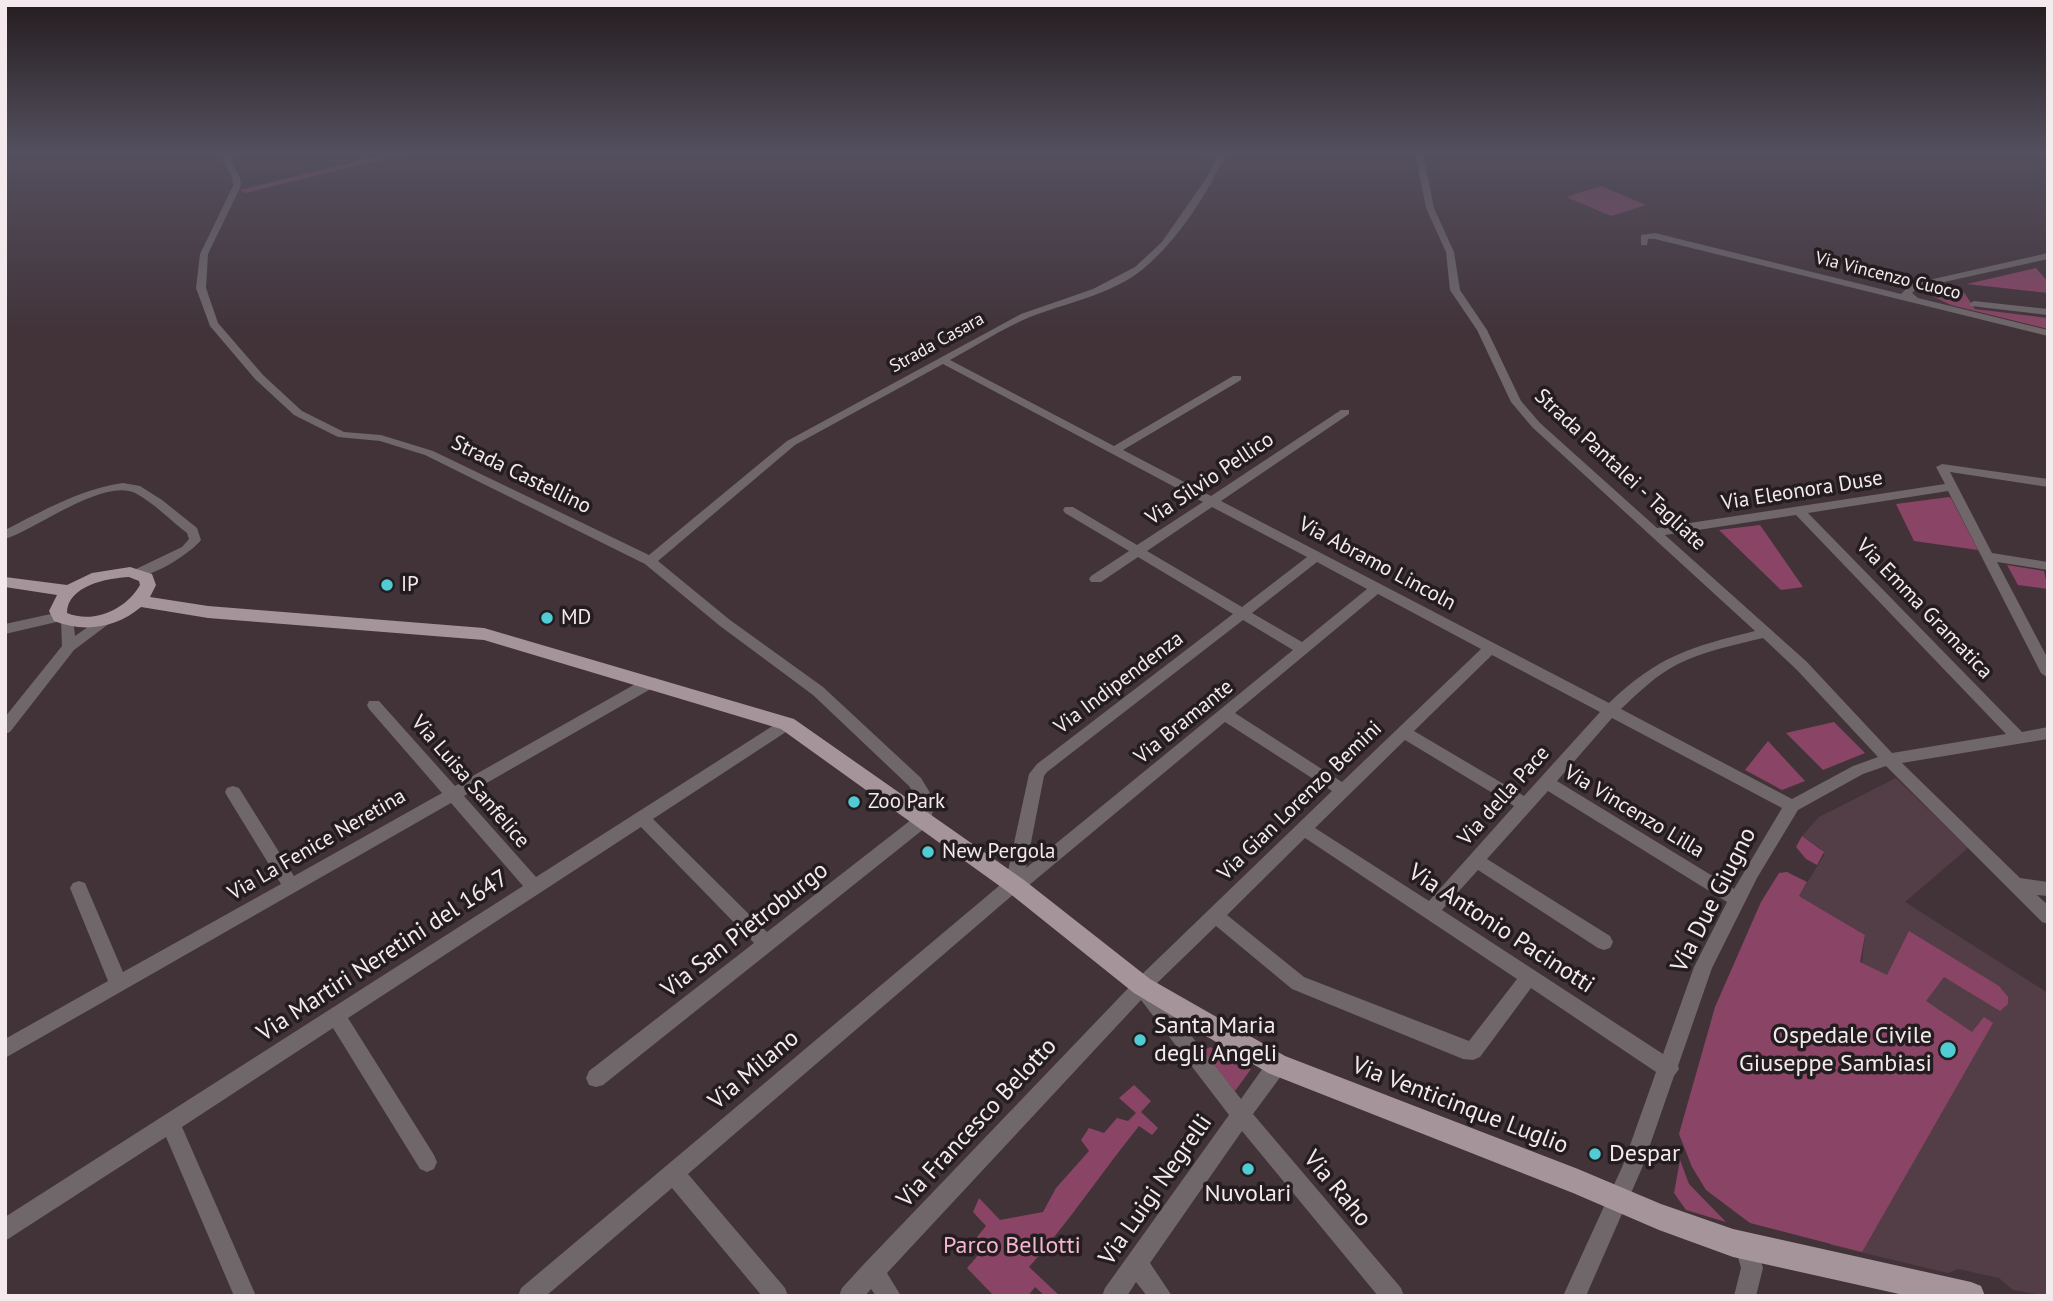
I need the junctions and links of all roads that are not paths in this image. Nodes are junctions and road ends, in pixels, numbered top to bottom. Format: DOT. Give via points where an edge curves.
graph roads {
  1 [pos="223,213"];
  2 [pos="1186,213"];
  3 [pos="1432,213"];
  4 [pos="1644,243"];
  5 [pos="2048,256"];
  6 [pos="1913,298"];
  7 [pos="1974,304"];
  8 [pos="2048,312"];
  9 [pos="2048,333"];
  10 [pos="942,360"];
  11 [pos="1237,378"];
  12 [pos="1345,412"];
  13 [pos="1115,450"];
  14 [pos="2048,483"];
  15 [pos="1952,487"];
  16 [pos="1212,501"];
  17 [pos="1069,510"];
  18 [pos="1799,511"];
  19 [pos="1657,532"];
  20 [pos="5,535"];
  21 [pos="1138,551"];
  22 [pos="1317,556"];
  23 [pos="1988,556"];
  24 [pos="650,561"];
  25 [pos="2048,565"];
  26 [pos="139,573"];
  27 [pos="1096,579"];
  28 [pos="5,582"];
  29 [pos="1377,588"];
  30 [pos="71,591"];
  31 [pos="138,601"];
  32 [pos="1242,613"];
  33 [pos="111,617"];
  34 [pos="64,619"];
  35 [pos="5,629"];
  36 [pos="1766,633"];
  37 [pos="69,647"];
  38 [pos="1490,648"];
  39 [pos="1304,649"];
  40 [pos="2048,673"];
  41 [pos="651,682"];
  42 [pos="374,705"];
  43 [pos="1611,710"];
  44 [pos="1226,715"];
  45 [pos="787,724"];
  46 [pos="5,728"];
  47 [pos="1404,732"];
  48 [pos="2018,737"];
  49 [pos="2045,737"];
  50 [pos="1889,759"];
  51 [pos="1546,782"];
  52 [pos="1343,790"];
  53 [pos="233,792"];
  54 [pos="453,794"];
  55 [pos="1525,805"];
  56 [pos="1792,806"];
  57 [pos="642,818"];
  58 [pos="925,819"];
  59 [pos="1306,830"];
  60 [pos="1475,860"];
  61 [pos="2012,884"];
  62 [pos="1015,885"];
  63 [pos="290,886"];
  64 [pos="534,887"];
  65 [pos="79,888"];
  66 [pos="2048,889"];
  67 [pos="1737,899"];
  68 [pos="1430,912"];
  69 [pos="1215,915"];
  70 [pos="2048,917"];
  71 [pos="1604,942"];
  72 [pos="767,943"];
  73 [pos="1530,977"];
  74 [pos="119,984"];
  75 [pos="1142,986"];
  76 [pos="336,1016"];
  77 [pos="5,1049"];
  78 [pos="1277,1065"];
  79 [pos="1670,1069"];
  80 [pos="596,1079"];
  81 [pos="1241,1115"];
  82 [pos="170,1123"];
  83 [pos="427,1162"];
  84 [pos="673,1173"];
  85 [pos="1618,1199"];
  86 [pos="5,1230"];
  87 [pos="1746,1246"];
  88 [pos="1136,1263"];
  89 [pos="872,1272"];
  90 [pos="1908,1287"];
  91 [pos="245,1296"];
  92 [pos="529,1296"];
  93 [pos="777,1296"];
  94 [pos="850,1296"];
  95 [pos="890,1296"];
  96 [pos="1113,1296"];
  97 [pos="1161,1296"];
  98 [pos="1393,1296"];
  99 [pos="1574,1296"];
  100 [pos="1745,1296"];
  101 [pos="1971,1296"];
  1 -- 24 [label="street, Strada Castellino" via="201,265 201,288 213,324 298,413 342,435 381,438 429,453"];
  2 -- 10 [label="street, Strada Casara" via="1165,244 1139,269 1096,291 1024,316"];
  3 -- 19 [label="street, Strada Pantalei - Tagliate" via="1450,252 1455,290 1482,330 1516,402"];
  4 -- 6 [label="street, Via Vincenzo Cuoco" via="1644,237 1655,236"];
  5 -- 6 [label="street" via="1914,286 1906,294"];
  6 -- 9 [label="street, Via Vincenzo Cuoco"];
  7 -- 8 [label="street"];
  10 -- 13 [label="street, Via Abramo Lincoln"];
  10 -- 24 [label="street, Strada Casara" via="791,443"];
  11 -- 13 [label="street"];
  12 -- 16 [label="street, Via Silvio Pellico"];
  13 -- 16 [label="street, Via Abramo Lincoln"];
  14 -- 15 [label="street" via="1942,467"];
  15 -- 18 [label="street, Via Eleonora Duse"];
  15 -- 23 [label="street"];
  16 -- 21 [label="street, Via Silvio Pellico"];
  16 -- 22 [label="street, Via Abramo Lincoln"];
  17 -- 21 [label="street"];
  18 -- 19 [label="street, Via Eleonora Duse"];
  18 -- 48 [label="street, Via Emma Gramatica"];
  19 -- 36 [label="street, Strada Pantalei - Tagliate"];
  20 -- 26 [label="street" via="94,492 134,488 193,531 195,540 186,550"];
  21 -- 27 [label="street, Via Silvio Pellico"];
  21 -- 32 [label="street"];
  22 -- 29 [label="street, Via Abramo Lincoln"];
  22 -- 32 [label="street, Via Indipendenza"];
  23 -- 25 [label="street"];
  23 -- 40 [label="street"];
  24 -- 58 [label="street, Strada Castellino" via="818,691 915,782 928,801"];
  26 -- 30 [label="main road" via="106,574"];
  26 -- 31 [label="main road" via="148,585"];
  28 -- 30 [label="main road"];
  29 -- 38 [label="street, Via Abramo Lincoln"];
  29 -- 39 [label="street, Via Bramante"];
  30 -- 34 [label="main road" via="59,605"];
  31 -- 33 [label="main road"];
  31 -- 41 [label="main road, Via Venticinque Luglio" via="208,612 484,634"];
  32 -- 39 [label="street"];
  32 -- 62 [label="street, Via Indipendenza" via="1038,771"];
  33 -- 34 [label="main road" via="80,623"];
  33 -- 37 [label="street"];
  34 -- 35 [label="street"];
  34 -- 37 [label="street"];
  36 -- 43 [label="street, Via della Pace" via="1672,661"];
  36 -- 50 [label="street, Strada Pantalei - Tagliate"];
  37 -- 46 [label="street"];
  38 -- 43 [label="street, Via Abramo Lincoln"];
  38 -- 47 [label="street, Via Gian Lorenzo Bemini"];
  39 -- 44 [label="street, Via Bramante"];
  41 -- 45 [label="main road, Via Venticinque Luglio"];
  41 -- 54 [label="street, Via La Fenice Neretina"];
  42 -- 54 [label="street, Via Luisa Sanfelice"];
  43 -- 51 [label="street, Via della Pace"];
  43 -- 56 [label="street, Via Abramo Lincoln"];
  44 -- 52 [label="street"];
  44 -- 62 [label="street, Via Bramante"];
  45 -- 57 [label="street, Via Martiri Neretini del 1647"];
  45 -- 58 [label="main road, Via Venticinque Luglio"];
  47 -- 52 [label="street, Via Gian Lorenzo Bemini"];
  47 -- 55 [label="street"];
  48 -- 49 [label="street"];
  48 -- 50 [label="street"];
  50 -- 56 [label="street" via="1858,770"];
  50 -- 61 [label="street, Strada Pantalei - Tagliate"];
  51 -- 55 [label="street, Via della Pace"];
  51 -- 67 [label="street, Via Vincenzo Lilla"];
  52 -- 59 [label="street, Via Gian Lorenzo Bemini"];
  53 -- 63 [label="street"];
  54 -- 63 [label="street, Via La Fenice Neretina"];
  54 -- 64 [label="street, Via Luisa Sanfelice"];
  55 -- 60 [label="street, Via della Pace"];
  56 -- 67 [label="street, Via Due Giugno"];
  57 -- 64 [label="street, Via Martiri Neretini del 1647"];
  57 -- 72 [label="street"];
  58 -- 62 [label="main road, Via Venticinque Luglio"];
  58 -- 72 [label="street, Via San Pietroburgo"];
  59 -- 68 [label="street, Via Antonio Pacinotti"];
  59 -- 69 [label="street, Via Gian Lorenzo Bemini"];
  60 -- 68 [label="street, Via della Pace"];
  60 -- 71 [label="street"];
  61 -- 66 [label="street"];
  61 -- 70 [label="street, Strada Pantalei - Tagliate"];
  62 -- 75 [label="main road, Via Venticinque Luglio"];
  62 -- 84 [label="street, Via Milano"];
  63 -- 74 [label="street, Via La Fenice Neretina"];
  64 -- 76 [label="street, Via Martiri Neretini del 1647"];
  65 -- 74 [label="street"];
  67 -- 79 [label="street, Via Due Giugno" via="1703,967"];
  68 -- 73 [label="street, Via Antonio Pacinotti"];
  69 -- 73 [label="street" via="1298,983 1463,1050 1473,1051"];
  69 -- 75 [label="street, Via Gian Lorenzo Bemini"];
  72 -- 80 [label="street, Via San Pietroburgo"];
  73 -- 79 [label="street, Via Antonio Pacinotti"];
  74 -- 77 [label="street, Via La Fenice Neretina"];
  75 -- 78 [label="main road, Via Venticinque Luglio"];
  75 -- 81 [label="street, Via Raho"];
  75 -- 89 [label="street, Via Francesco Belotto"];
  76 -- 82 [label="street, Via Martiri Neretini del 1647"];
  76 -- 83 [label="street"];
  78 -- 81 [label="street"];
  78 -- 85 [label="main road, Via Venticinque Luglio"];
  79 -- 85 [label="street, Via Due Giugno"];
  81 -- 88 [label="street, Via Luigi Negrelli"];
  81 -- 98 [label="street, Via Raho"];
  82 -- 86 [label="street, Via Martiri Neretini del 1647"];
  82 -- 91 [label="street"];
  84 -- 92 [label="street, Via Milano"];
  84 -- 93 [label="street"];
  85 -- 87 [label="main road, Via Venticinque Luglio"];
  85 -- 99 [label="street, Via Due Giugno"];
  87 -- 90 [label="main road, Via Venticinque Luglio"];
  87 -- 100 [label="street" via="1752,1268"];
  88 -- 96 [label="street, Via Luigi Negrelli"];
  88 -- 97 [label="street"];
  89 -- 94 [label="street, Via Francesco Belotto"];
  89 -- 95 [label="street"];
  90 -- 101 [label="main road, Via Venticinque Luglio"];
}
